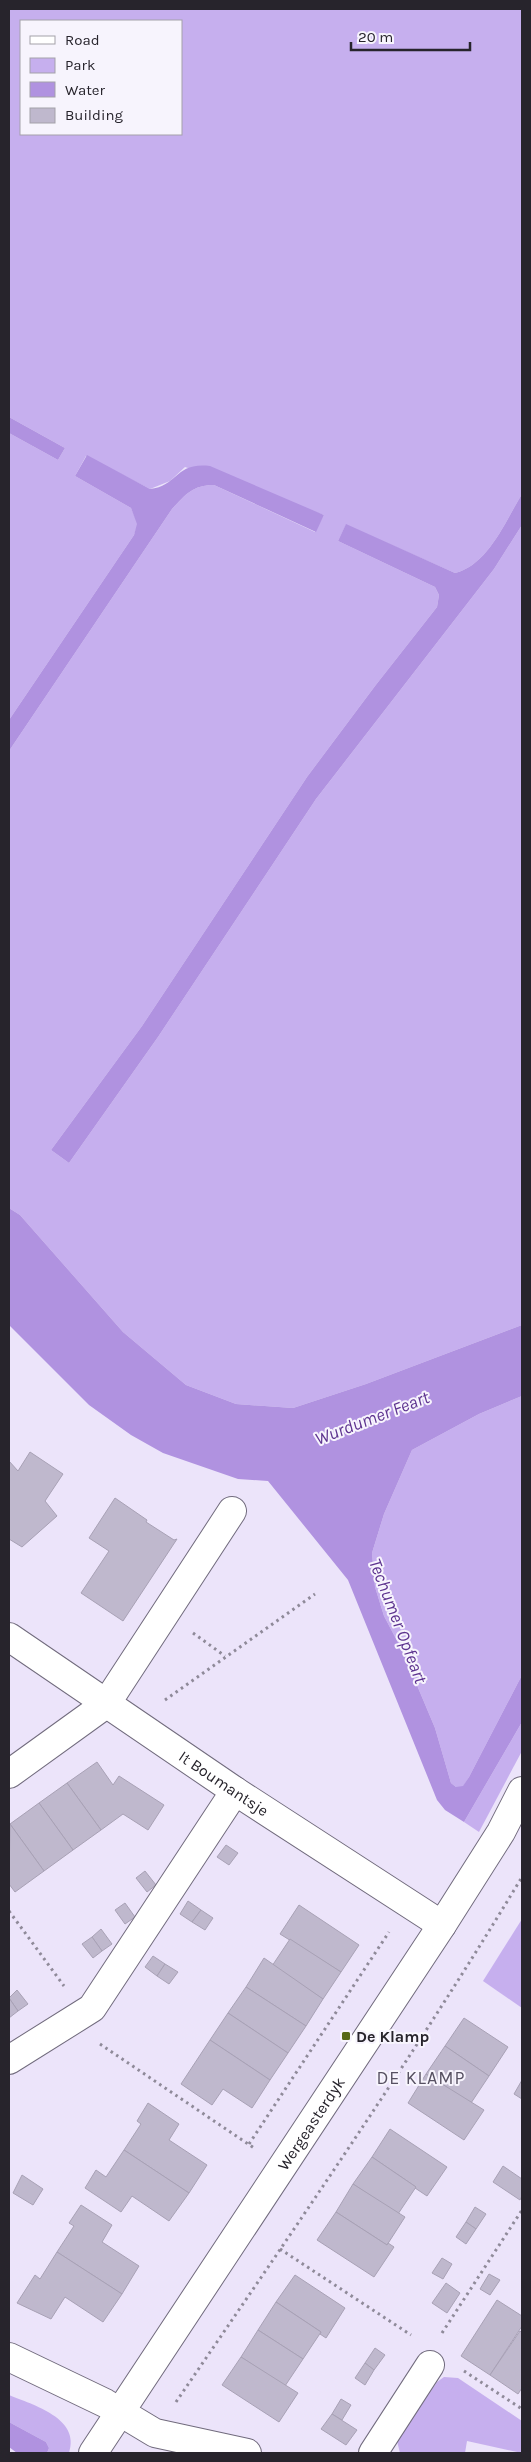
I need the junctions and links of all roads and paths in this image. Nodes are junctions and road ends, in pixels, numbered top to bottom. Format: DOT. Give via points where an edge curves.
graph roads {
  1 [pos="232,1511"];
  2 [pos="315,1594"];
  3 [pos="9,1637"];
  4 [pos="106,1704"];
  5 [pos="135,1723"];
  6 [pos="9,1774"];
  7 [pos="235,1791"];
  8 [pos="522,1791"];
  9 [pos="522,1877"];
  10 [pos="408,1903"];
  11 [pos="9,1911"];
  12 [pos="442,1925"];
  13 [pos="92,2008"];
  14 [pos="68,2023"];
  15 [pos="9,2060"];
  16 [pos="248,2144"];
  17 [pos="282,2167"];
  18 [pos="319,2190"];
  19 [pos="522,2210"];
  20 [pos="280,2249"];
  21 [pos="416,2338"];
  22 [pos="434,2353"];
  23 [pos="9,2358"];
  24 [pos="522,2409"];
  25 [pos="121,2413"];
  26 [pos="155,2433"];
  27 [pos="93,2453"];
  28 [pos="247,2453"];
  29 [pos="373,2453"];
  1 -- 4 [label="street"];
  2 -- 5 [label="path"];
  3 -- 4 [label="street, It Boumantsje"];
  4 -- 5 [label="street, It Boumantsje"];
  4 -- 6 [label="street"];
  5 -- 7 [label="street, It Boumantsje"];
  7 -- 10 [label="street, It Boumantsje"];
  7 -- 13 [label="street"];
  8 -- 12 [label="street, Wergeasterdyk" via="501,1832"];
  9 -- 18 [label="path"];
  10 -- 12 [label="street, It Boumantsje"];
  10 -- 16 [label="path"];
  11 -- 13 [label="path" via="60,1982"];
  12 -- 17 [label="street, Wergeasterdyk"];
  13 -- 14 [label="street"];
  14 -- 15 [label="street"];
  14 -- 16 [label="path"];
  16 -- 17 [label="path"];
  17 -- 18 [label="path"];
  17 -- 25 [label="street, Wergeasterdyk"];
  18 -- 20 [label="path"];
  19 -- 22 [label="path"];
  20 -- 21 [label="path"];
  20 -- 26 [label="path"];
  22 -- 24 [label="path"];
  22 -- 29 [label="street"];
  23 -- 25 [label="street"];
  25 -- 26 [label="street"];
  25 -- 27 [label="street, Wergeasterdyk"];
  26 -- 28 [label="street"];
}
